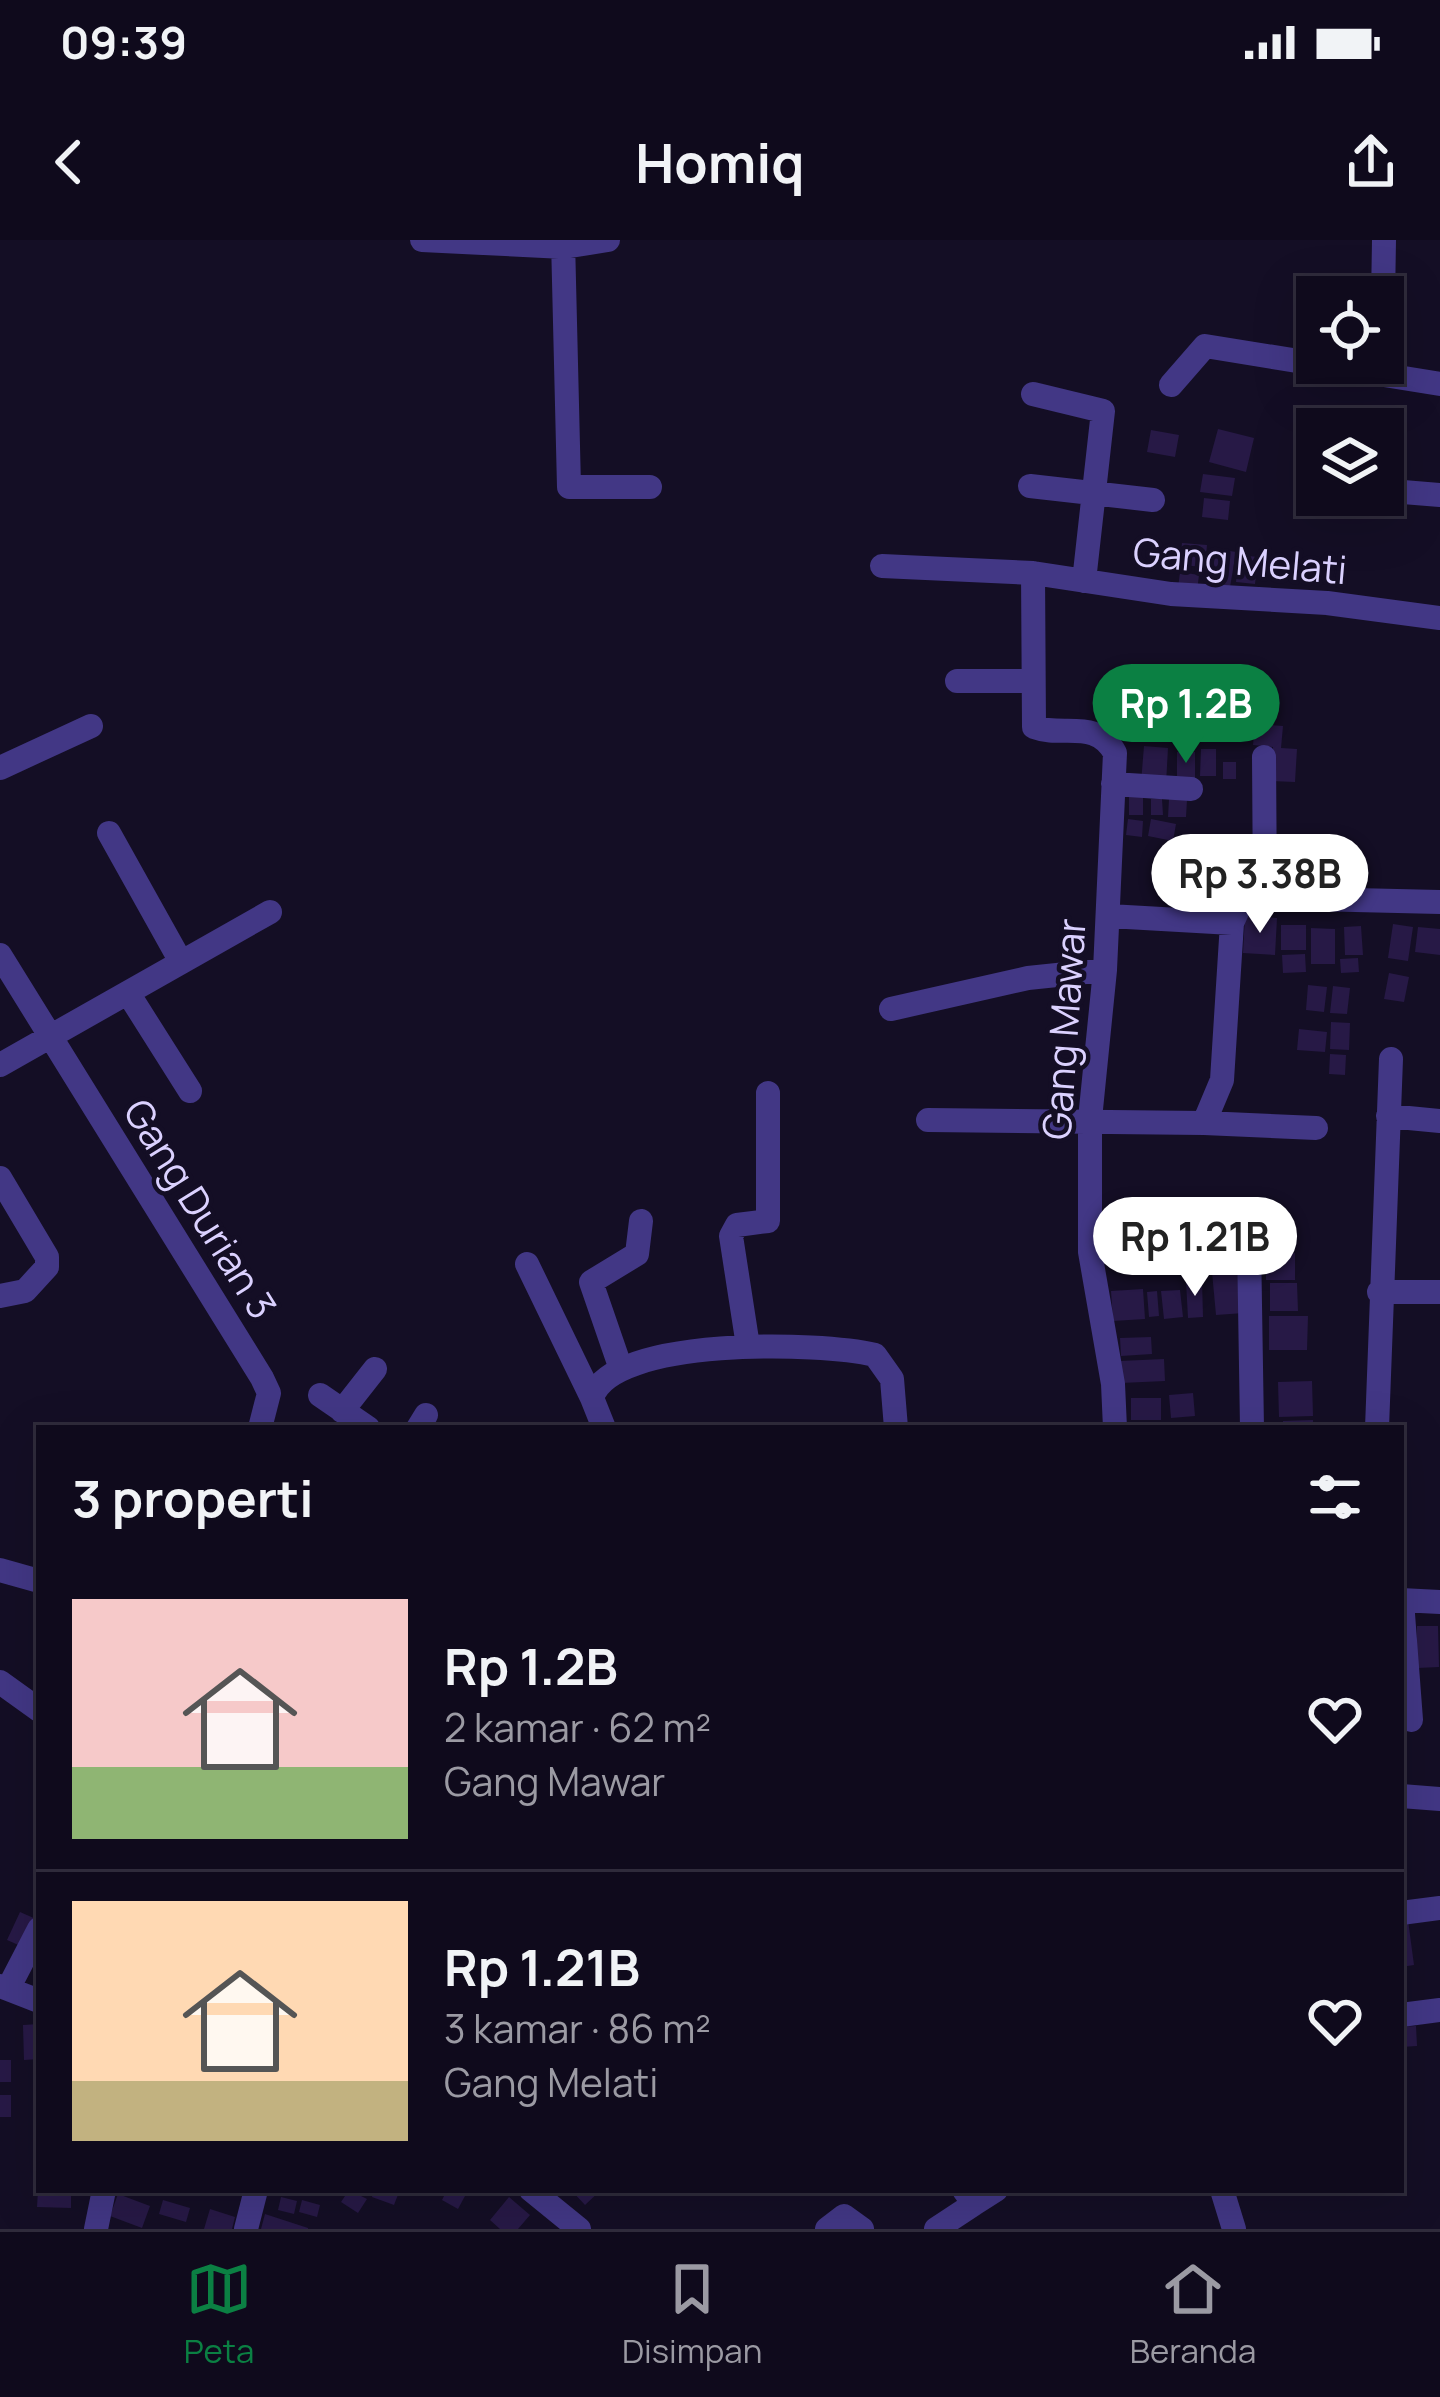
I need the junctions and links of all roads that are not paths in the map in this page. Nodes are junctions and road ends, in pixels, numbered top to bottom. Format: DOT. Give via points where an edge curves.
graph roads {
  1 [pos="422,240"];
  2 [pos="608,240"];
  3 [pos="1384,240"];
  4 [pos="564,243"];
  5 [pos="1383,276"];
  6 [pos="1296,358"];
  7 [pos="1404,375"];
  8 [pos="1440,384"];
  9 [pos="1171,385"];
  10 [pos="1033,394"];
  11 [pos="1030,486"];
  12 [pos="650,487"];
  13 [pos="1094,492"];
  14 [pos="1404,492"];
  15 [pos="1440,495"];
  16 [pos="1153,500"];
  17 [pos="882,566"];
  18 [pos="1033,573"];
  19 [pos="1084,580"];
  20 [pos="1440,618"];
  21 [pos="1031,680"];
  22 [pos="957,681"];
  23 [pos="91,726"];
  24 [pos="1264,757"];
  25 [pos="0,768"];
  26 [pos="1113,784"];
  27 [pos="1191,789"];
  28 [pos="109,833"];
  29 [pos="1265,898"];
  30 [pos="1440,902"];
  31 [pos="270,912"];
  32 [pos="1108,916"];
  33 [pos="1232,923"];
  34 [pos="0,955"];
  35 [pos="181,962"];
  36 [pos="1106,970"];
  37 [pos="128,994"];
  38 [pos="891,1009"];
  39 [pos="49,1034"];
  40 [pos="1390,1059"];
  41 [pos="0,1066"];
  42 [pos="190,1091"];
  43 [pos="768,1093"];
  44 [pos="1388,1116"];
  45 [pos="1090,1119"];
  46 [pos="928,1120"];
  47 [pos="1440,1121"];
  48 [pos="1204,1123"];
  49 [pos="1316,1128"];
  50 [pos="0,1178"];
  51 [pos="641,1221"];
  52 [pos="1249,1243"];
  53 [pos="527,1264"];
  54 [pos="1379,1292"];
  55 [pos="1440,1292"];
  56 [pos="0,1296"];
  57 [pos="748,1346"];
  58 [pos="620,1369"];
  59 [pos="375,1370"];
  60 [pos="320,1395"];
  61 [pos="592,1398"];
  62 [pos="342,1411"];
  63 [pos="261,1425"];
  64 [pos="363,1425"];
  65 [pos="603,1425"];
  66 [pos="896,1425"];
  67 [pos="1115,1425"];
  68 [pos="1252,1425"];
  69 [pos="1377,1425"];
  70 [pos="0,1570"];
  71 [pos="36,1580"];
  72 [pos="1404,1600"];
  73 [pos="1440,1602"];
  74 [pos="1404,1636"];
  75 [pos="0,1682"];
  76 [pos="36,1708"];
  77 [pos="1411,1720"];
  78 [pos="1404,1796"];
  79 [pos="1440,1799"];
  80 [pos="1440,1908"];
  81 [pos="1404,1913"];
  82 [pos="36,1934"];
  83 [pos="4,1988"];
  84 [pos="36,2000"];
  85 [pos="1440,2010"];
  86 [pos="1404,2015"];
  87 [pos="103,2193"];
  88 [pos="255,2193"];
  89 [pos="536,2193"];
  90 [pos="1223,2193"];
  91 [pos="978,2195"];
  92 [pos="97,2229"];
  93 [pos="246,2229"];
  94 [pos="579,2229"];
  95 [pos="827,2229"];
  96 [pos="862,2229"];
  97 [pos="936,2229"];
  98 [pos="1234,2229"];
  1 -- 4 [label="street"];
  2 -- 4 [label="street"];
  3 -- 5 [label="street"];
  4 -- 12 [label="street" via="569,487"];
  6 -- 9 [label="street" via="1205,346"];
  7 -- 8 [label="street"];
  10 -- 13 [label="street" via="1103,411"];
  11 -- 13 [label="street"];
  13 -- 16 [label="street"];
  13 -- 19 [label="street"];
  14 -- 15 [label="street"];
  17 -- 18 [label="street, Gang Melati"];
  18 -- 19 [label="street, Gang Melati"];
  18 -- 21 [label="street"];
  19 -- 20 [label="street, Gang Melati"];
  21 -- 22 [label="street"];
  21 -- 26 [label="street" via="1034,727 1100,735 1115,753"];
  23 -- 25 [label="street"];
  24 -- 29 [label="street"];
  26 -- 27 [label="street"];
  26 -- 32 [label="street, Gang Mawar"];
  28 -- 35 [label="street"];
  29 -- 30 [label="street"];
  29 -- 33 [label="street" via="1241,903"];
  31 -- 35 [label="street"];
  32 -- 33 [label="street"];
  32 -- 36 [label="street, Gang Mawar"];
  33 -- 48 [label="street" via="1222,1080"];
  34 -- 39 [label="street, Gang Durian 3"];
  35 -- 37 [label="street"];
  36 -- 38 [label="street" via="1028,978"];
  36 -- 45 [label="street, Gang Mawar"];
  37 -- 39 [label="street"];
  37 -- 42 [label="street"];
  39 -- 41 [label="street"];
  39 -- 63 [label="street, Gang Durian 3" via="262,1378 269,1393"];
  40 -- 44 [label="street"];
  43 -- 57 [label="street" via="768,1221 737,1225 731,1236"];
  44 -- 47 [label="street"];
  44 -- 54 [label="street"];
  45 -- 46 [label="street"];
  45 -- 48 [label="street"];
  45 -- 67 [label="street, Gang Mawar" via="1090,1252"];
  48 -- 49 [label="street"];
  50 -- 56 [label="street" via="47,1267 25,1291"];
  51 -- 58 [label="street" via="637,1254 590,1282"];
  52 -- 68 [label="street"];
  53 -- 61 [label="street"];
  54 -- 55 [label="street"];
  54 -- 69 [label="street"];
  57 -- 58 [label="street"];
  57 -- 66 [label="street" via="875,1355 892,1379"];
  58 -- 61 [label="street"];
  59 -- 62 [label="street"];
  60 -- 62 [label="street"];
  61 -- 65 [label="street"];
  62 -- 64 [label="street"];
  70 -- 71 [label="street"];
  72 -- 73 [label="street"];
  74 -- 77 [label="street"];
  75 -- 76 [label="street"];
  78 -- 79 [label="street"];
  80 -- 81 [label="street"];
  82 -- 83 [label="street"];
  83 -- 84 [label="street"];
  85 -- 86 [label="street"];
  87 -- 92 [label="street"];
  88 -- 93 [label="street"];
  89 -- 94 [label="street"];
  90 -- 98 [label="street"];
  91 -- 97 [label="street"];
  95 -- 96 [label="street" via="850,2216"];
}
